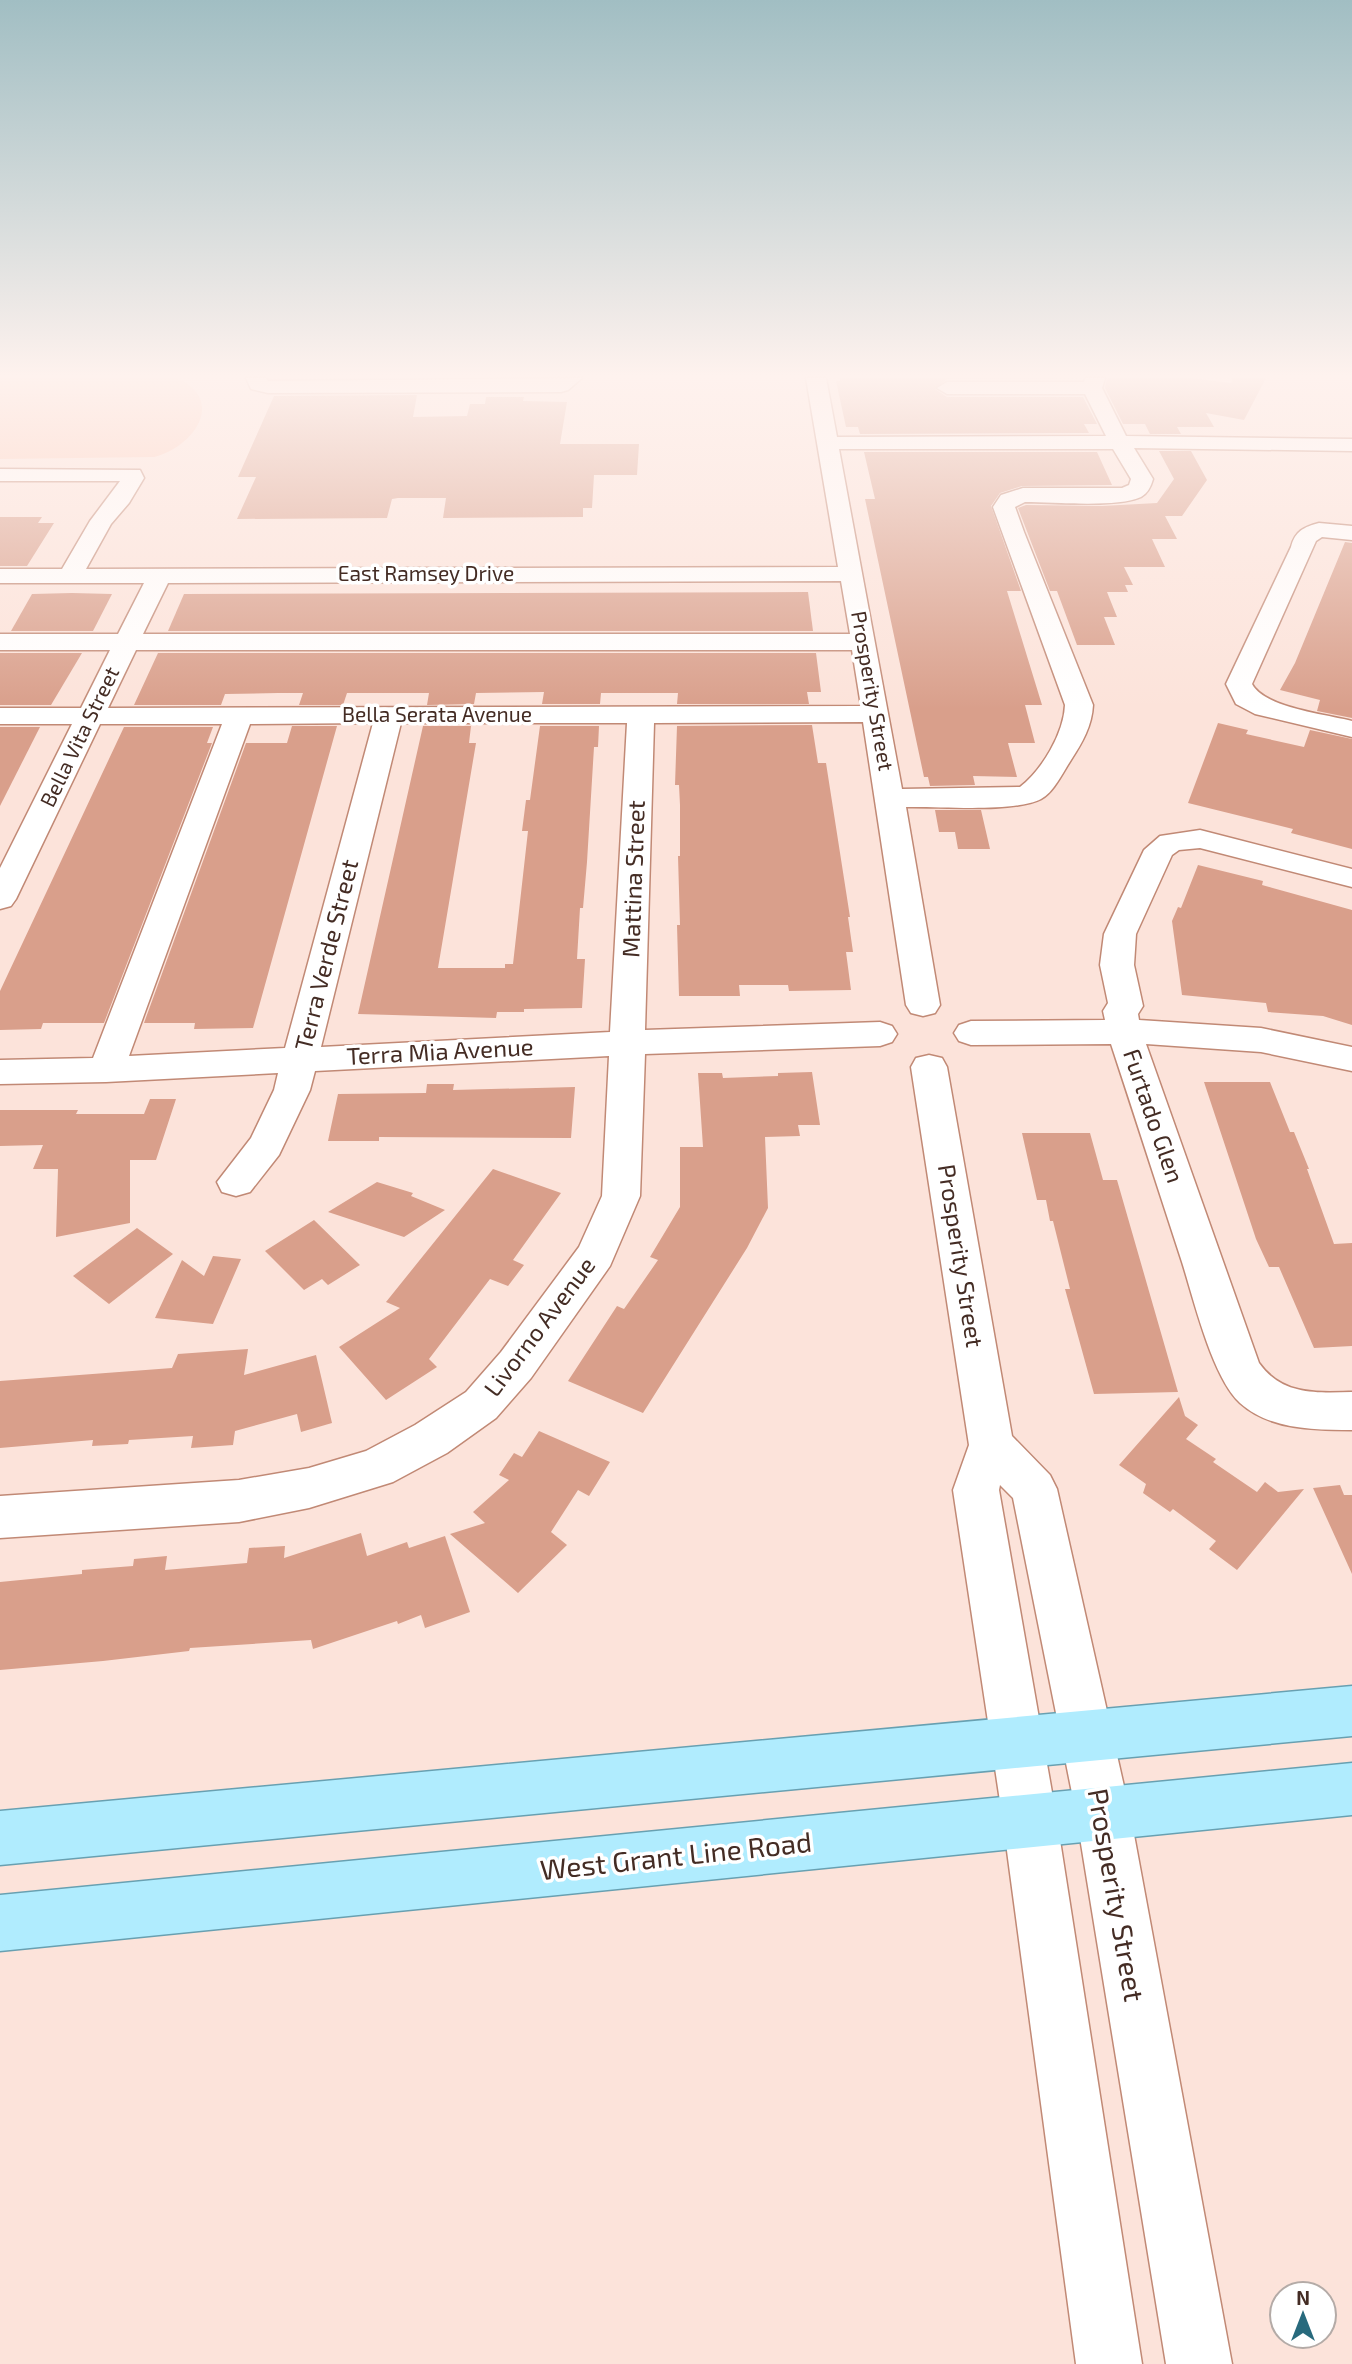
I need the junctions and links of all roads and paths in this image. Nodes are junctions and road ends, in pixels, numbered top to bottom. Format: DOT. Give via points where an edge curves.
graph roads {
  1 [pos="127,488"];
  2 [pos="836,488"];
  3 [pos="1139,488"];
  4 [pos="94,498"];
  5 [pos="121,498"];
  6 [pos="1352,533"];
  7 [pos="852,573"];
  8 [pos="70,575"];
  9 [pos="160,575"];
  10 [pos="0,576"];
  11 [pos="127,641"];
  12 [pos="0,642"];
  13 [pos="864,642"];
  14 [pos="641,714"];
  15 [pos="875,714"];
  16 [pos="389,715"];
  17 [pos="0,716"];
  18 [pos="89,716"];
  19 [pos="239,716"];
  20 [pos="1352,729"];
  21 [pos="890,799"];
  22 [pos="1352,877"];
  23 [pos="2,891"];
  24 [pos="923,1005"];
  25 [pos="971,1033"];
  26 [pos="1125,1033"];
  27 [pos="880,1034"];
  28 [pos="627,1043"];
  29 [pos="300,1059"];
  30 [pos="1352,1059"];
  31 [pos="929,1067"];
  32 [pos="106,1070"];
  33 [pos="0,1072"];
  34 [pos="236,1182"];
  35 [pos="1352,1410"];
  36 [pos="990,1445"];
  37 [pos="0,1517"];
  38 [pos="1352,1711"];
  39 [pos="1086,1737"];
  40 [pos="1017,1743"];
  41 [pos="1352,1789"];
  42 [pos="1103,1813"];
  43 [pos="1030,1821"];
  44 [pos="0,1838"];
  45 [pos="0,1923"];
  46 [pos="1109,2364"];
  47 [pos="1199,2364"];
  1 -- 5 [label="street"];
  2 -- 7 [label="street, Prosperity Street"];
  3 -- 21 [label="street" via="1123,495 1023,495 1004,507 1080,714 1038,787 1013,797"];
  4 -- 5 [label="street"];
  5 -- 8 [label="street" via="101,521"];
  6 -- 20 [label="street" via="1319,530 1305,537 1239,684 1246,698 1265,708"];
  7 -- 9 [label="street, East Ramsey Drive"];
  7 -- 13 [label="street, Prosperity Street"];
  8 -- 9 [label="street, East Ramsey Drive"];
  8 -- 10 [label="street, East Ramsey Drive"];
  9 -- 11 [label="street, Bella Vita Street"];
  11 -- 12 [label="street"];
  11 -- 13 [label="street"];
  11 -- 18 [label="street, Bella Vita Street"];
  13 -- 15 [label="street, Prosperity Street"];
  14 -- 15 [label="street, Bella Serata Avenue"];
  14 -- 16 [label="street, Bella Serata Avenue"];
  14 -- 28 [label="street, Mattina Street"];
  15 -- 21 [label="street, Prosperity Street"];
  16 -- 19 [label="street, Bella Serata Avenue"];
  16 -- 29 [label="street, Terra Verde Street"];
  17 -- 18 [label="street, Bella Serata Avenue"];
  18 -- 19 [label="street, Bella Serata Avenue"];
  18 -- 23 [label="street, Bella Vita Street"];
  19 -- 32 [label="street"];
  21 -- 24 [label="street, Prosperity Street"];
  22 -- 26 [label="street, Furtado Glen" via="1200,839 1171,842 1159,850 1120,934 1117,965 1126,1006 1121,1011"];
  24 -- 25 [label="street" via="948,1011"];
  24 -- 27 [label="street" via="896,1010 881,1025"];
  25 -- 26 [label="street"];
  25 -- 31 [label="street" via="967,1053 957,1061"];
  26 -- 30 [label="street" via="1264,1038"];
  26 -- 35 [label="street, Furtado Glen" via="1245,1378 1268,1401 1296,1409"];
  27 -- 28 [label="street, Terra Mia Avenue"];
  27 -- 31 [label="street" via="890,1053"];
  28 -- 29 [label="street, Terra Mia Avenue"];
  28 -- 37 [label="street, Livorno Avenue" via="621,1196 596,1255 481,1405 377,1468 309,1488 239,1501"];
  29 -- 32 [label="street, Terra Mia Avenue"];
  29 -- 34 [label="street, Terra Verde Street" via="292,1090 266,1144"];
  31 -- 36 [label="street, Prosperity Street"];
  32 -- 33 [label="street, Terra Mia Avenue"];
  36 -- 39 [label="street, Prosperity Street" via="1034,1489"];
  36 -- 40 [label="street, Prosperity Street" via="976,1490"];
  38 -- 39 [label="main road"];
  39 -- 40 [label="main road"];
  39 -- 42 [label="street, Prosperity Street"];
  40 -- 43 [label="street, Prosperity Street"];
  40 -- 44 [label="main road"];
  41 -- 42 [label="main road, West Grant Line Road"];
  42 -- 43 [label="main road, West Grant Line Road"];
  42 -- 47 [label="street, Prosperity Street"];
  43 -- 45 [label="main road, West Grant Line Road"];
  43 -- 46 [label="street, Prosperity Street"];
}
